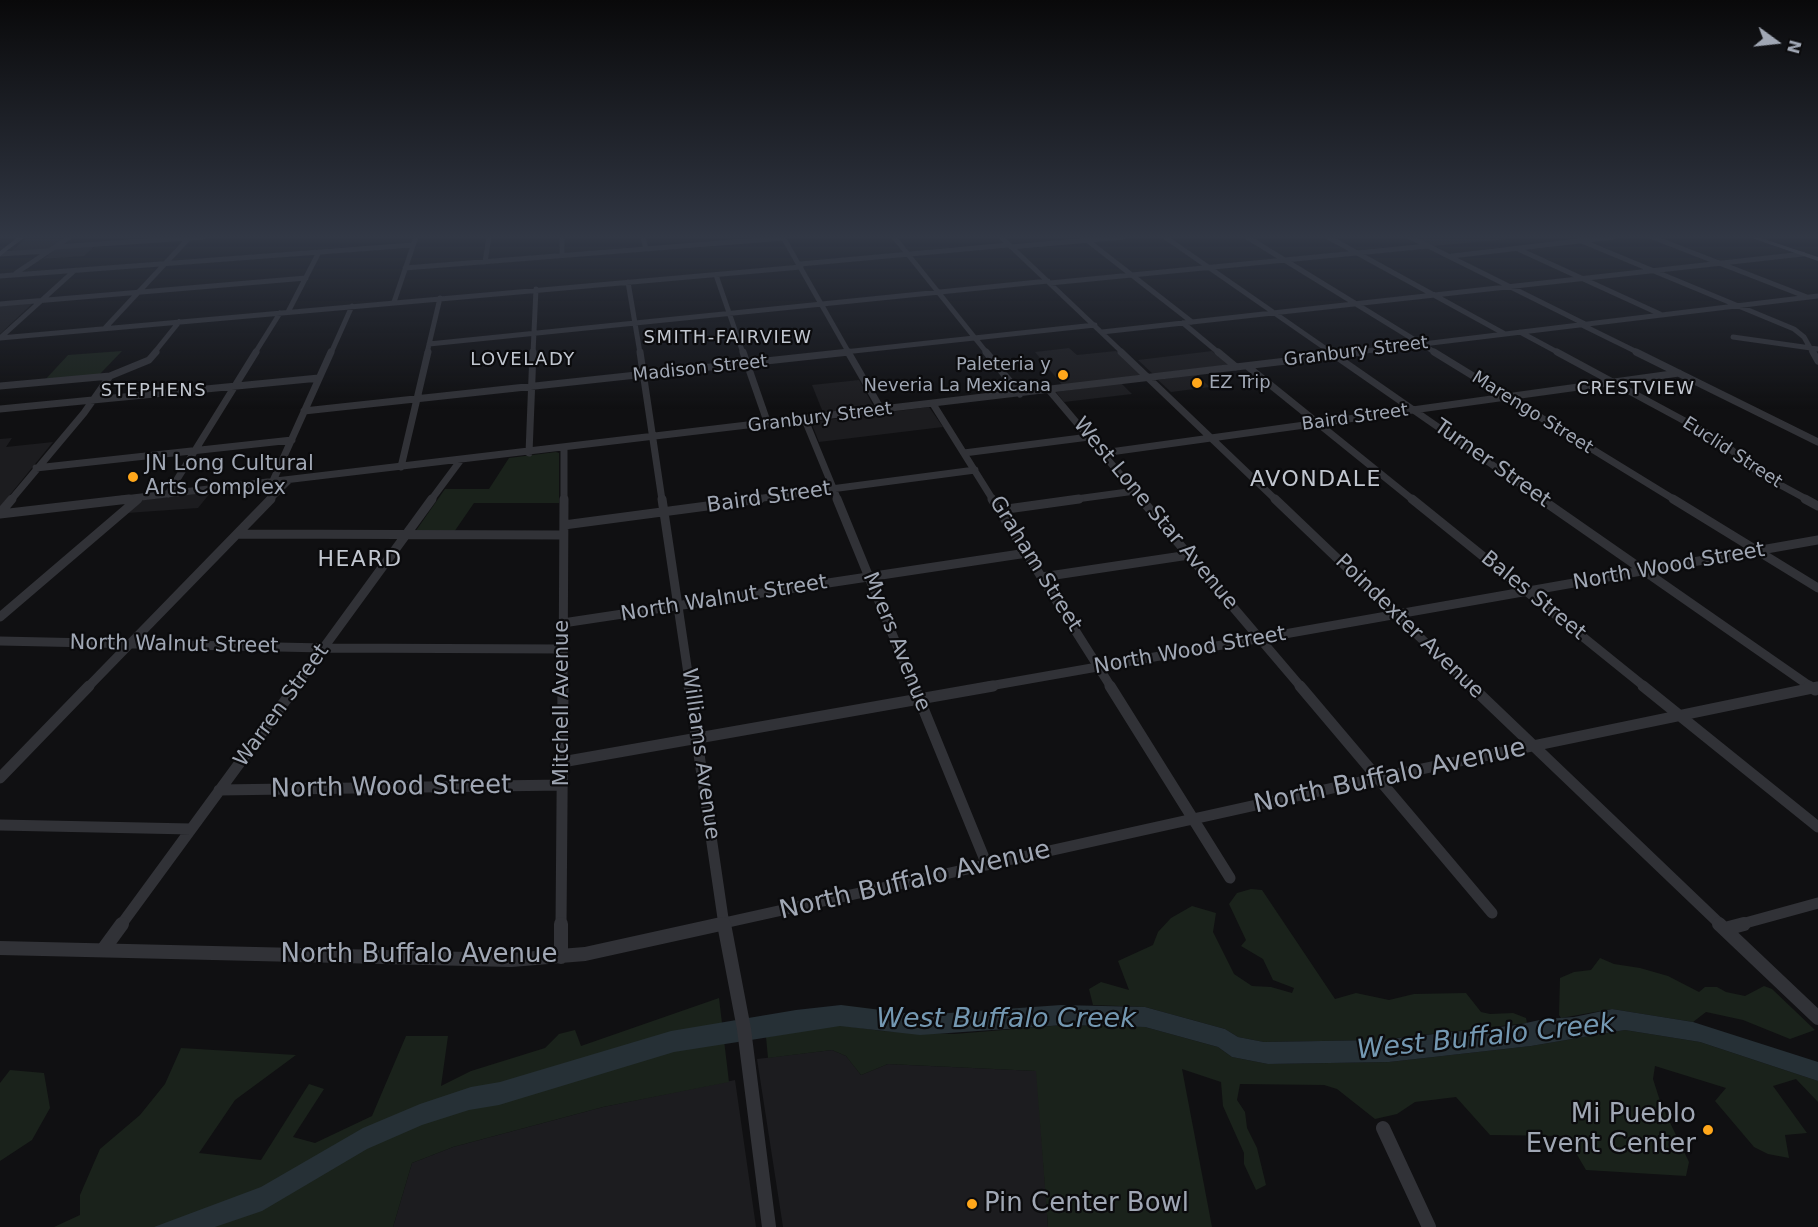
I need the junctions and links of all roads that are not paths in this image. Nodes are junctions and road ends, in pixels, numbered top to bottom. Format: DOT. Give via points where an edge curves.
graph roads {
  1 [pos="48,294"];
  2 [pos="111,294"];
  3 [pos="137,294"];
  4 [pos="296,294"];
  5 [pos="397,294"];
  6 [pos="480,294"];
  7 [pos="536,294"];
  8 [pos="630,294"];
  9 [pos="724,294"];
  10 [pos="817,294"];
  11 [pos="918,294"];
  12 [pos="942,294"];
  13 [pos="1062,294"];
  14 [pos="1157,294"];
  15 [pos="1249,294"];
  16 [pos="1340,294"];
  17 [pos="1441,294"];
  18 [pos="1526,294"];
  19 [pos="1617,294"];
  20 [pos="1708,294"];
  21 [pos="1801,294"];
  22 [pos="1435,295"];
  23 [pos="1818,296"];
  24 [pos="1808,297"];
  25 [pos="440,298"];
  26 [pos="41,300"];
  27 [pos="1818,301"];
  28 [pos="394,302"];
  29 [pos="0,304"];
  30 [pos="822,304"];
  31 [pos="1356,304"];
  32 [pos="352,306"];
  33 [pos="1736,306"];
  34 [pos="284,312"];
  35 [pos="731,313"];
  36 [pos="1276,313"];
  37 [pos="1662,315"];
  38 [pos="179,322"];
  39 [pos="1192,322"];
  40 [pos="635,323"];
  41 [pos="1183,323"];
  42 [pos="1584,325"];
  43 [pos="105,328"];
  44 [pos="1098,328"];
  45 [pos="1520,332"];
  46 [pos="532,333"];
  47 [pos="1505,334"];
  48 [pos="1733,337"];
  49 [pos="0,338"];
  50 [pos="976,338"];
  51 [pos="429,344"];
  52 [pos="1422,344"];
  53 [pos="1814,349"];
  54 [pos="849,352"];
  55 [pos="1337,355"];
  56 [pos="1818,361"];
  57 [pos="748,364"];
  58 [pos="1247,366"];
  59 [pos="1236,367"];
  60 [pos="1679,373"];
  61 [pos="644,375"];
  62 [pos="110,376"];
  63 [pos="1149,377"];
  64 [pos="319,378"];
  65 [pos="1613,383"];
  66 [pos="0,386"];
  67 [pos="234,386"];
  68 [pos="531,387"];
  69 [pos="1049,390"];
  70 [pos="1020,394"];
  71 [pos="1507,398"];
  72 [pos="93,399"];
  73 [pos="416,399"];
  74 [pos="933,404"];
  75 [pos="0,409"];
  76 [pos="1416,410"];
  77 [pos="304,411"];
  78 [pos="882,411"];
  79 [pos="805,420"];
  80 [pos="1319,423"];
  81 [pos="768,424"];
  82 [pos="1089,437"];
  83 [pos="652,438"];
  84 [pos="1212,438"];
  85 [pos="292,440"];
  86 [pos="1818,442"];
  87 [pos="564,449"];
  88 [pos="196,451"];
  89 [pos="529,453"];
  90 [pos="964,453"];
  91 [pos="1103,453"];
  92 [pos="460,461"];
  93 [pos="36,468"];
  94 [pos="401,468"];
  95 [pos="975,470"];
  96 [pos="288,481"];
  97 [pos="272,483"];
  98 [pos="833,489"];
  99 [pos="1135,491"];
  100 [pos="168,495"];
  101 [pos="139,498"];
  102 [pos="1818,506"];
  103 [pos="1000,510"];
  104 [pos="664,512"];
  105 [pos="0,514"];
  106 [pos="563,530"];
  107 [pos="238,534"];
  108 [pos="407,535"];
  109 [pos="1818,540"];
  110 [pos="1758,551"];
  111 [pos="1028,553"];
  112 [pos="1189,555"];
  113 [pos="1646,571"];
  114 [pos="869,577"];
  115 [pos="1042,577"];
  116 [pos="1818,588"];
  117 [pos="1525,590"];
  118 [pos="677,607"];
  119 [pos="1396,614"];
  120 [pos="0,617"];
  121 [pos="563,623"];
  122 [pos="1260,638"];
  123 [pos="0,641"];
  124 [pos="130,644"];
  125 [pos="324,648"];
  126 [pos="563,649"];
  127 [pos="1099,666"];
  128 [pos="1816,689"];
  129 [pos="919,699"];
  130 [pos="1679,715"];
  131 [pos="698,739"];
  132 [pos="1533,746"];
  133 [pos="562,762"];
  134 [pos="0,778"];
  135 [pos="1378,778"];
  136 [pos="562,785"];
  137 [pos="219,790"];
  138 [pos="1194,819"];
  139 [pos="0,825"];
  140 [pos="1818,827"];
  141 [pos="191,829"];
  142 [pos="987,865"];
  143 [pos="1230,878"];
  144 [pos="1818,903"];
  145 [pos="1492,913"];
  146 [pos="724,924"];
  147 [pos="1725,928"];
  148 [pos="0,948"];
  149 [pos="103,950"];
  150 [pos="561,957"];
  151 [pos="1818,1018"];
  152 [pos="1383,1128"];
  153 [pos="769,1227"];
  154 [pos="1429,1227"];
  1 -- 26 [label="street"];
  2 -- 26 [label="street"];
  3 -- 43 [label="street"];
  4 -- 34 [label="street"];
  5 -- 28 [label="street"];
  6 -- 25 [label="street"];
  7 -- 46 [label="street"];
  8 -- 40 [label="street, Williams Avenue"];
  9 -- 35 [label="street"];
  10 -- 30 [label="street"];
  11 -- 30 [label="street"];
  12 -- 50 [label="street"];
  13 -- 44 [label="street, Poindexter Avenue"];
  14 -- 39 [label="street"];
  15 -- 36 [label="street, Turner Street"];
  16 -- 31 [label="street, Marengo Street"];
  17 -- 22 [label="street, Madison Street"];
  18 -- 42 [label="street"];
  19 -- 37 [label="street"];
  20 -- 33 [label="street"];
  21 -- 24 [label="street"];
  22 -- 31 [label="street, Madison Street"];
  22 -- 47 [label="street"];
  23 -- 24 [label="street, Granbury Street"];
  24 -- 27 [label="street"];
  24 -- 33 [label="street, Granbury Street"];
  25 -- 28 [label="street"];
  25 -- 51 [label="street"];
  26 -- 29 [label="street"];
  26 -- 49 [label="street"];
  28 -- 32 [label="street"];
  30 -- 35 [label="street"];
  30 -- 54 [label="street"];
  31 -- 36 [label="street, Madison Street"];
  31 -- 52 [label="street, Marengo Street"];
  32 -- 34 [label="street"];
  32 -- 64 [label="street"];
  33 -- 37 [label="street, Granbury Street"];
  33 -- 53 [label="street" via="1794,329"];
  34 -- 38 [label="street"];
  34 -- 67 [label="street"];
  35 -- 40 [label="street"];
  35 -- 57 [label="street"];
  36 -- 39 [label="street, Madison Street"];
  36 -- 55 [label="street, Turner Street"];
  37 -- 42 [label="street, Granbury Street"];
  38 -- 43 [label="street"];
  38 -- 62 [label="street" via="149,360"];
  39 -- 41 [label="street, Madison Street"];
  40 -- 46 [label="street"];
  40 -- 61 [label="street, Williams Avenue"];
  41 -- 44 [label="street, Madison Street"];
  41 -- 59 [label="street"];
  42 -- 45 [label="street, Granbury Street"];
  42 -- 60 [label="street"];
  43 -- 49 [label="street"];
  44 -- 50 [label="street, Madison Street"];
  44 -- 63 [label="street, Poindexter Avenue"];
  45 -- 47 [label="street, Granbury Street"];
  45 -- 65 [label="street, Euclid Street"];
  46 -- 51 [label="street"];
  46 -- 68 [label="street"];
  47 -- 52 [label="street, Granbury Street"];
  48 -- 53 [label="street"];
  50 -- 54 [label="street, Madison Street"];
  50 -- 70 [label="street"];
  51 -- 73 [label="street"];
  52 -- 55 [label="street, Granbury Street"];
  52 -- 71 [label="street, Marengo Street"];
  53 -- 56 [label="street"];
  54 -- 57 [label="street, Madison Street"];
  54 -- 78 [label="street"];
  55 -- 58 [label="street, Granbury Street"];
  55 -- 76 [label="street, Turner Street"];
  57 -- 61 [label="street, Madison Street"];
  57 -- 81 [label="street"];
  58 -- 59 [label="street, Granbury Street"];
  58 -- 80 [label="street, Bales Street"];
  59 -- 63 [label="street, Granbury Street"];
  60 -- 65 [label="street, Baird Street"];
  60 -- 86 [label="street"];
  61 -- 68 [label="street, Madison Street"];
  61 -- 83 [label="street, Williams Avenue"];
  62 -- 66 [label="street"];
  62 -- 72 [label="street"];
  63 -- 69 [label="street, Granbury Street"];
  63 -- 84 [label="street, Poindexter Avenue"];
  64 -- 67 [label="street"];
  64 -- 77 [label="street"];
  65 -- 71 [label="street, Baird Street"];
  65 -- 102 [label="street, Euclid Street" via="1718,439 1762,475"];
  67 -- 72 [label="street"];
  67 -- 88 [label="street"];
  68 -- 73 [label="street, Madison Street"];
  68 -- 89 [label="street"];
  69 -- 70 [label="street, Granbury Street"];
  69 -- 82 [label="street, West Lone Star Avenue"];
  70 -- 74 [label="street, Granbury Street"];
  71 -- 76 [label="street, Baird Street"];
  71 -- 110 [label="street, Marengo Street"];
  72 -- 75 [label="street"];
  72 -- 93 [label="street"];
  73 -- 77 [label="street, Madison Street"];
  73 -- 94 [label="street"];
  74 -- 78 [label="street, Granbury Street"];
  74 -- 90 [label="street, Graham Street"];
  76 -- 80 [label="street, Baird Street"];
  76 -- 113 [label="street, Turner Street"];
  77 -- 85 [label="street"];
  78 -- 79 [label="street, Granbury Street"];
  79 -- 81 [label="street, Granbury Street"];
  79 -- 98 [label="street, Myers Avenue"];
  80 -- 84 [label="street, Baird Street"];
  80 -- 117 [label="street, Bales Street"];
  81 -- 83 [label="street, Granbury Street"];
  82 -- 90 [label="street"];
  82 -- 91 [label="street, West Lone Star Avenue"];
  83 -- 87 [label="street, Granbury Street"];
  83 -- 104 [label="street, Williams Avenue"];
  84 -- 91 [label="street, Baird Street"];
  84 -- 119 [label="street, Poindexter Avenue"];
  85 -- 88 [label="street"];
  85 -- 97 [label="street"];
  87 -- 89 [label="street, Granbury Street"];
  87 -- 106 [label="street, Mitchell Avenue"];
  88 -- 93 [label="street"];
  88 -- 100 [label="street"];
  89 -- 92 [label="street, Granbury Street"];
  90 -- 95 [label="street, Graham Street"];
  91 -- 99 [label="street, West Lone Star Avenue"];
  92 -- 94 [label="street, Granbury Street"];
  92 -- 108 [label="street, Warren Street"];
  93 -- 105 [label="street"];
  94 -- 96 [label="street, Granbury Street"];
  95 -- 98 [label="street, Baird Street"];
  95 -- 103 [label="street, Graham Street"];
  96 -- 97 [label="street, Granbury Street"];
  96 -- 107 [label="street"];
  97 -- 100 [label="street, Granbury Street"];
  98 -- 104 [label="street, Baird Street"];
  98 -- 114 [label="street, Myers Avenue"];
  99 -- 103 [label="street"];
  99 -- 112 [label="street, West Lone Star Avenue"];
  100 -- 101 [label="street, Granbury Street"];
  101 -- 105 [label="street, Granbury Street"];
  101 -- 120 [label="street"];
  103 -- 111 [label="street, Graham Street"];
  104 -- 106 [label="street, Baird Street"];
  104 -- 118 [label="street, Williams Avenue"];
  106 -- 108 [label="street, Baird Street"];
  106 -- 121 [label="street, Mitchell Avenue"];
  107 -- 108 [label="street, Baird Street"];
  107 -- 124 [label="street"];
  108 -- 125 [label="street, Warren Street"];
  109 -- 110 [label="street, North Wood Street"];
  110 -- 113 [label="street, North Wood Street"];
  110 -- 116 [label="street, Marengo Street"];
  111 -- 114 [label="street, North Walnut Street"];
  111 -- 115 [label="street, Graham Street"];
  112 -- 115 [label="street"];
  112 -- 122 [label="street, West Lone Star Avenue"];
  113 -- 117 [label="street, North Wood Street"];
  113 -- 128 [label="street, Turner Street"];
  114 -- 118 [label="street, North Walnut Street"];
  114 -- 129 [label="street, Myers Avenue"];
  115 -- 127 [label="street, Graham Street"];
  117 -- 119 [label="street, North Wood Street"];
  117 -- 130 [label="street, Bales Street"];
  118 -- 121 [label="street, North Walnut Street"];
  118 -- 131 [label="street, Williams Avenue"];
  119 -- 122 [label="street, North Wood Street"];
  119 -- 132 [label="street, Poindexter Avenue"];
  121 -- 126 [label="street, Mitchell Avenue"];
  122 -- 127 [label="street, North Wood Street"];
  122 -- 135 [label="street, West Lone Star Avenue"];
  123 -- 124 [label="street, North Walnut Street"];
  124 -- 125 [label="street, North Walnut Street"];
  124 -- 134 [label="street"];
  125 -- 126 [label="street, North Walnut Street"];
  125 -- 137 [label="street, Warren Street"];
  126 -- 133 [label="street, Mitchell Avenue"];
  127 -- 129 [label="street, North Wood Street"];
  127 -- 138 [label="street, Graham Street"];
  128 -- 130 [label="street, North Buffalo Avenue"];
  129 -- 131 [label="street, North Wood Street"];
  129 -- 142 [label="street, Myers Avenue"];
  130 -- 132 [label="street, North Buffalo Avenue"];
  130 -- 140 [label="street, Bales Street"];
  131 -- 133 [label="street, North Wood Street"];
  131 -- 146 [label="street, Williams Avenue"];
  132 -- 135 [label="street, North Buffalo Avenue"];
  132 -- 147 [label="street, Poindexter Avenue"];
  133 -- 136 [label="street, Mitchell Avenue"];
  135 -- 138 [label="street, North Buffalo Avenue"];
  135 -- 145 [label="street, West Lone Star Avenue"];
  136 -- 137 [label="street, North Wood Street"];
  136 -- 150 [label="street, Mitchell Avenue"];
  137 -- 141 [label="street, Warren Street"];
  138 -- 142 [label="street, North Buffalo Avenue"];
  138 -- 143 [label="street, Graham Street"];
  139 -- 141 [label="street"];
  141 -- 149 [label="street, Warren Street"];
  142 -- 146 [label="street, North Buffalo Avenue"];
  144 -- 147 [label="street"];
  146 -- 150 [label="street, North Buffalo Avenue"];
  146 -- 153 [label="street, Williams Avenue" via="751,1080"];
  147 -- 151 [label="street, Poindexter Avenue"];
  148 -- 149 [label="street, North Buffalo Avenue"];
  149 -- 150 [label="street, North Buffalo Avenue" via="511,960"];
  152 -- 154 [label="street"];
}
